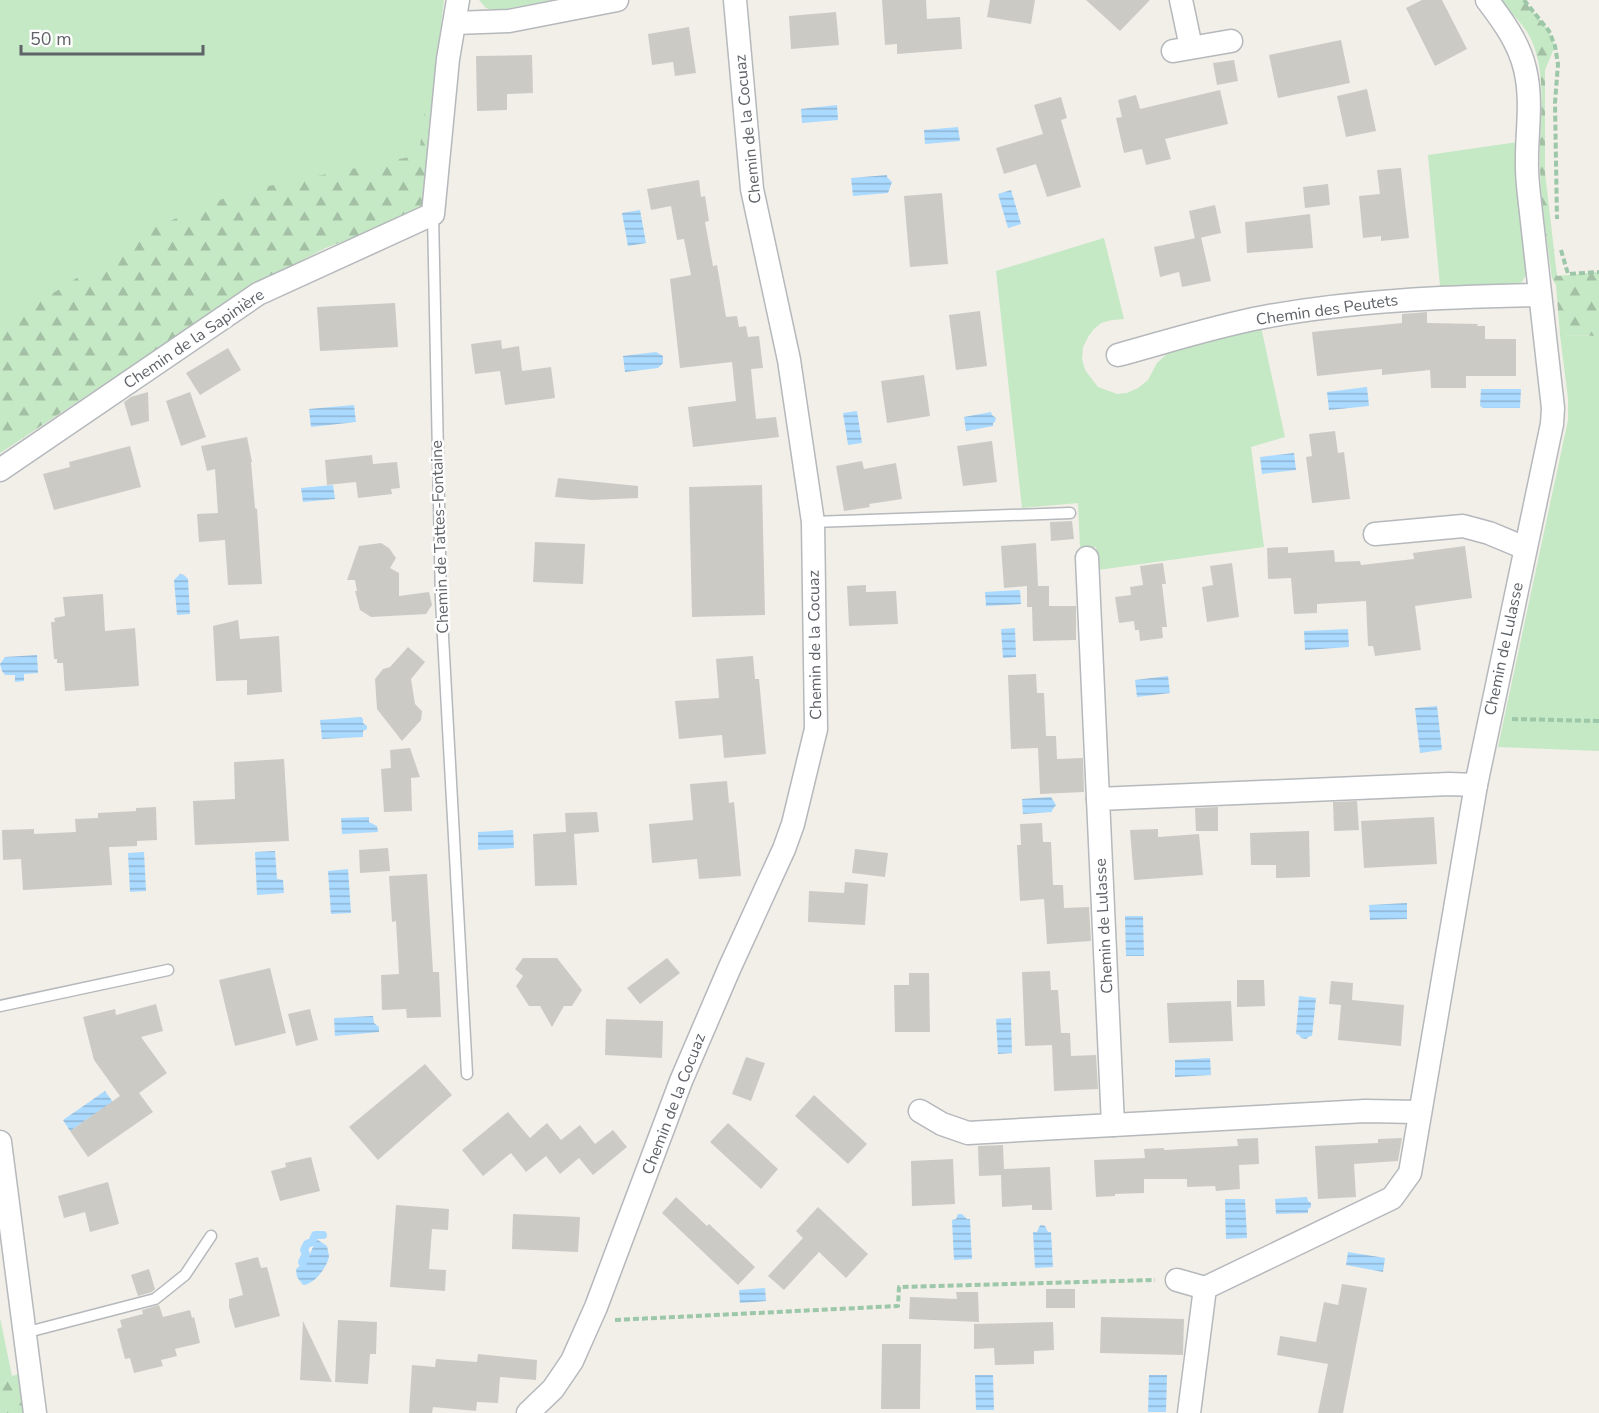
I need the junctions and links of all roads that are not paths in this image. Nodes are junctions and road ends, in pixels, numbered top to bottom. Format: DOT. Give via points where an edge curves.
graph roads {
  1 [pos="458,0"];
  2 [pos="617,0"];
  3 [pos="735,0"];
  4 [pos="1181,0"];
  5 [pos="1487,0"];
  6 [pos="455,23"];
  7 [pos="1231,40"];
  8 [pos="433,214"];
  9 [pos="1540,295"];
  10 [pos="1118,355"];
  11 [pos="0,470"];
  12 [pos="1070,513"];
  13 [pos="813,522"];
  14 [pos="1375,534"];
  15 [pos="1525,548"];
  16 [pos="1087,558"];
  17 [pos="1476,785"];
  18 [pos="1098,799"];
  19 [pos="168,970"];
  20 [pos="0,1006"];
  21 [pos="467,1074"];
  22 [pos="920,1111"];
  23 [pos="1419,1113"];
  24 [pos="1113,1125"];
  25 [pos="0,1142"];
  26 [pos="211,1236"];
  27 [pos="1177,1280"];
  28 [pos="1205,1288"];
  29 [pos="24,1333"];
  30 [pos="35,1413"];
  31 [pos="528,1413"];
  32 [pos="1189,1413"];
  1 -- 6 [label="street, Chemin de Tattes-Fontaine"];
  2 -- 6 [label="street" via="509,21"];
  3 -- 13 [label="street, Chemin de la Cocuaz" via="752,189 789,360"];
  4 -- 7 [label="street" via="1182,49"];
  5 -- 9 [label="street" via="1506,26 1525,69 1529,95 1528,195"];
  6 -- 8 [label="street, Chemin de Tattes-Fontaine"];
  8 -- 11 [label="street, Chemin de la Sapinière" via="258,294"];
  8 -- 21 [label="lane, Chemin de Tattes-Fontaine" via="441,600"];
  9 -- 10 [label="street, Chemin des Peutets" via="1443,297 1321,308 1262,318"];
  9 -- 15 [label="street, Chemin de Lulasse" via="1553,408"];
  12 -- 13 [label="lane"];
  13 -- 31 [label="street, Chemin de la Cocuaz" via="816,729 794,824 681,1081 590,1321 553,1389"];
  14 -- 15 [label="street" via="1463,526"];
  15 -- 17 [label="street, Chemin de Lulasse"];
  16 -- 18 [label="street, Chemin de Lulasse"];
  17 -- 18 [label="street"];
  17 -- 23 [label="street, Chemin de Lulasse"];
  18 -- 24 [label="street, Chemin de Lulasse"];
  19 -- 20 [label="lane"];
  22 -- 24 [label="street" via="968,1133"];
  23 -- 24 [label="street" via="1365,1111"];
  23 -- 28 [label="street, Chemin de Lulasse" via="1410,1173 1392,1198"];
  25 -- 29 [label="street"];
  26 -- 29 [label="lane" via="184,1275 155,1299"];
  27 -- 28 [label="street"];
  28 -- 32 [label="street"];
  29 -- 30 [label="street"];
}
